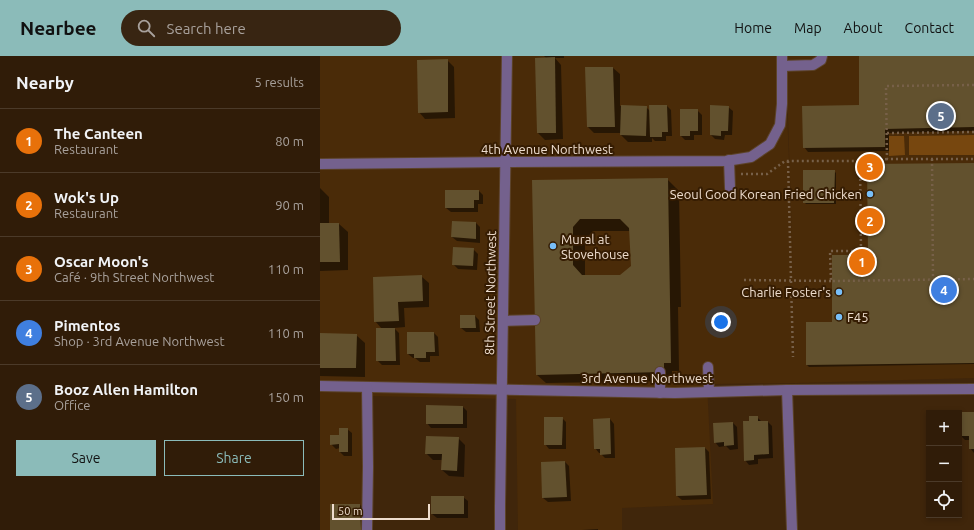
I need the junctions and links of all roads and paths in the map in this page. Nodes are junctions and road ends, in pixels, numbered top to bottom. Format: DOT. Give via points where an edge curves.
graph roads {
  1 [pos="507,56"];
  2 [pos="822,56"];
  3 [pos="782,61"];
  4 [pos="974,85"];
  5 [pos="974,132"];
  6 [pos="887,133"];
  7 [pos="887,159"];
  8 [pos="932,159"];
  9 [pos="974,159"];
  10 [pos="729,160"];
  11 [pos="860,160"];
  12 [pos="788,161"];
  13 [pos="506,162"];
  14 [pos="320,164"];
  15 [pos="729,174"];
  16 [pos="730,188"];
  17 [pos="933,279"];
  18 [pos="974,279"];
  19 [pos="744,280"];
  20 [pos="791,280"];
  21 [pos="830,281"];
  22 [pos="535,320"];
  23 [pos="503,321"];
  24 [pos="793,357"];
  25 [pos="708,367"];
  26 [pos="660,372"];
  27 [pos="320,386"];
  28 [pos="367,387"];
  29 [pos="974,389"];
  30 [pos="502,390"];
  31 [pos="787,390"];
  32 [pos="709,392"];
  33 [pos="660,393"];
  34 [pos="367,530"];
  35 [pos="500,530"];
  36 [pos="792,530"];
  1 -- 13 [label="street, 8th Street Northwest"];
  2 -- 3 [label="street" via="821,60 813,65"];
  3 -- 10 [label="street, 4th Avenue Northwest" via="780,125 770,144 751,157"];
  4 -- 6 [label="path" via="886,86"];
  5 -- 6 [label="path"];
  6 -- 7 [label="path"];
  7 -- 8 [label="path"];
  7 -- 11 [label="path"];
  8 -- 9 [label="path"];
  8 -- 17 [label="path"];
  10 -- 13 [label="street, 4th Avenue Northwest"];
  10 -- 15 [label="street"];
  11 -- 12 [label="path"];
  11 -- 21 [label="path" via="861,251 830,251"];
  12 -- 15 [label="path" via="784,161 767,174"];
  12 -- 20 [label="path"];
  13 -- 14 [label="street, 4th Avenue Northwest"];
  13 -- 23 [label="street, 8th Street Northwest"];
  15 -- 16 [label="street"];
  17 -- 18 [label="path"];
  17 -- 21 [label="path"];
  19 -- 20 [label="path"];
  20 -- 21 [label="path"];
  20 -- 24 [label="path"];
  22 -- 23 [label="street"];
  23 -- 30 [label="street, 8th Street Northwest"];
  25 -- 32 [label="street"];
  26 -- 33 [label="street"];
  27 -- 28 [label="street, 3rd Avenue Northwest"];
  28 -- 30 [label="street, 3rd Avenue Northwest"];
  28 -- 34 [label="street"];
  29 -- 31 [label="street, 3rd Avenue Northwest"];
  30 -- 33 [label="street, 3rd Avenue Northwest"];
  30 -- 35 [label="street, 8th Street Northwest"];
  31 -- 32 [label="street, 3rd Avenue Northwest"];
  31 -- 36 [label="street"];
  32 -- 33 [label="street, 3rd Avenue Northwest"];
}
